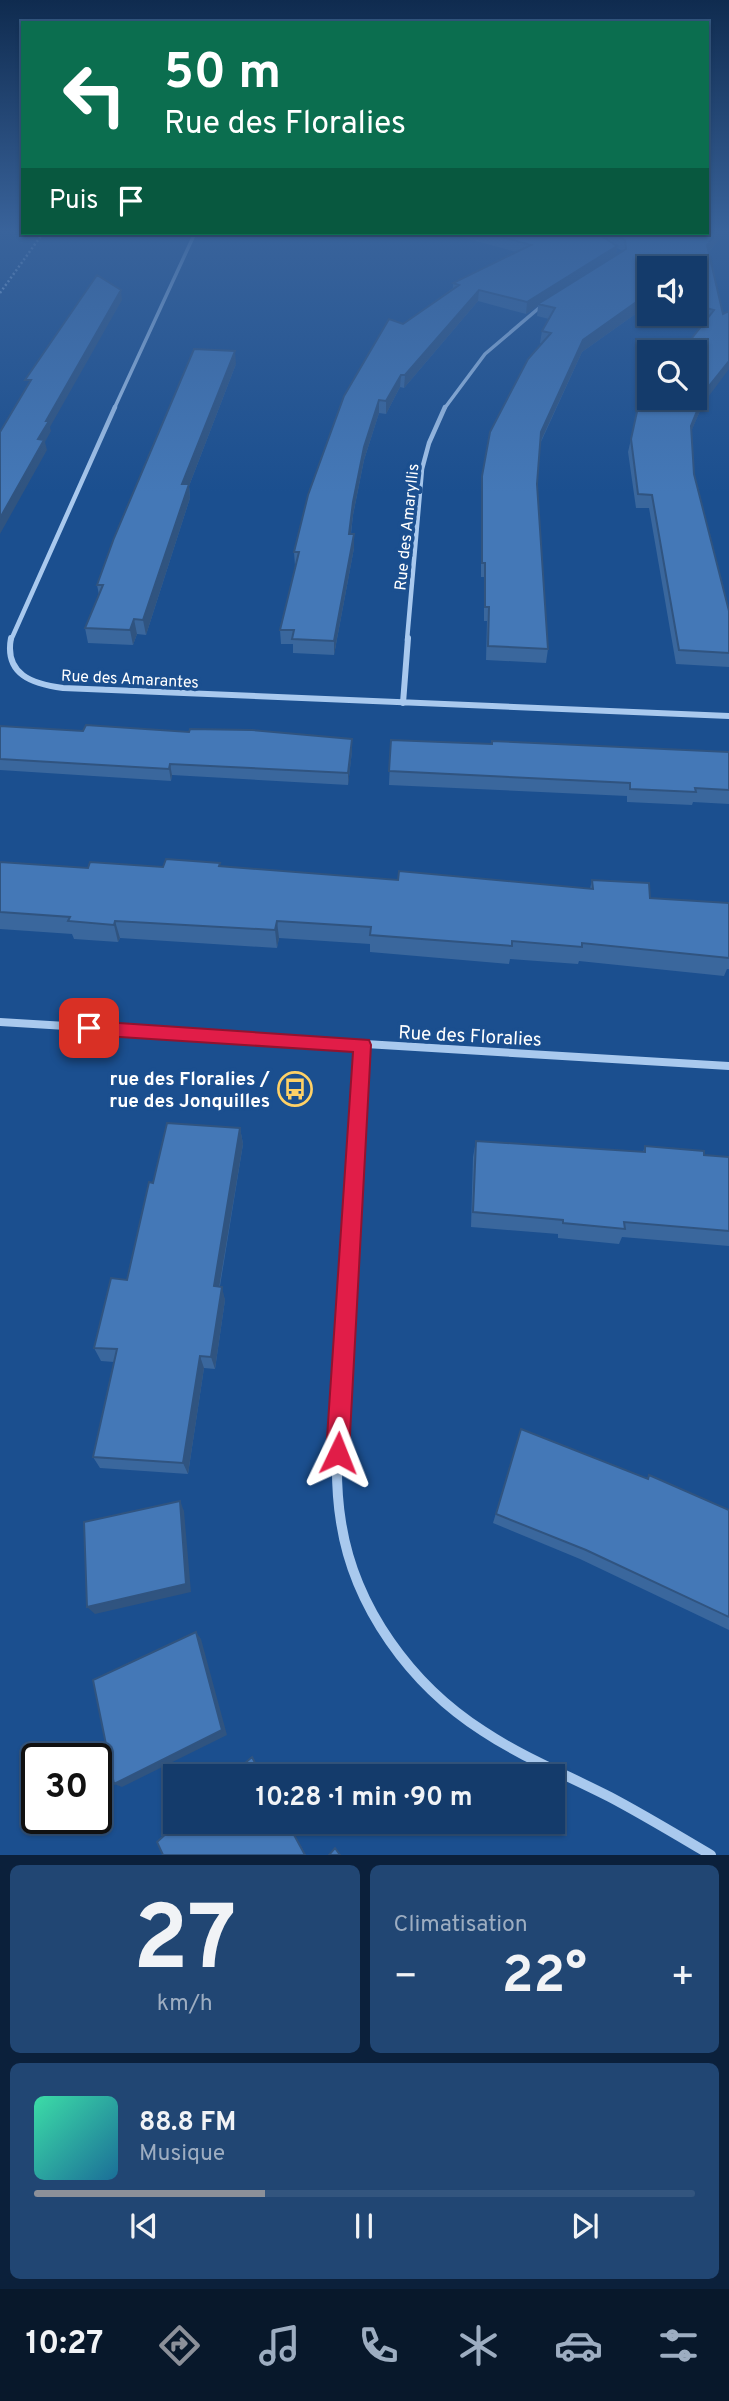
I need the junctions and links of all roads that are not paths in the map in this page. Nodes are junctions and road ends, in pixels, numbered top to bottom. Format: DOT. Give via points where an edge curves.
graph roads {
  1 [pos="156,319"];
  2 [pos="524,319"];
  3 [pos="403,703"];
  4 [pos="729,716"];
  5 [pos="0,1022"];
  6 [pos="363,1045"];
  7 [pos="729,1066"];
  8 [pos="711,1855"];
  1 -- 3 [label="street, Rue des Amarantes" via="12,633 8,662 20,677 46,686"];
  2 -- 3 [label="street, Rue des Amaryllis" via="478,361 451,397 432,437 419,495"];
  3 -- 4 [label="street, Rue des Amarantes"];
  5 -- 6 [label="street, Rue des Floralies"];
  6 -- 7 [label="street, Rue des Floralies"];
  6 -- 8 [label="street" via="337,1475 341,1525 355,1574 378,1621 445,1704 483,1732"];
}
